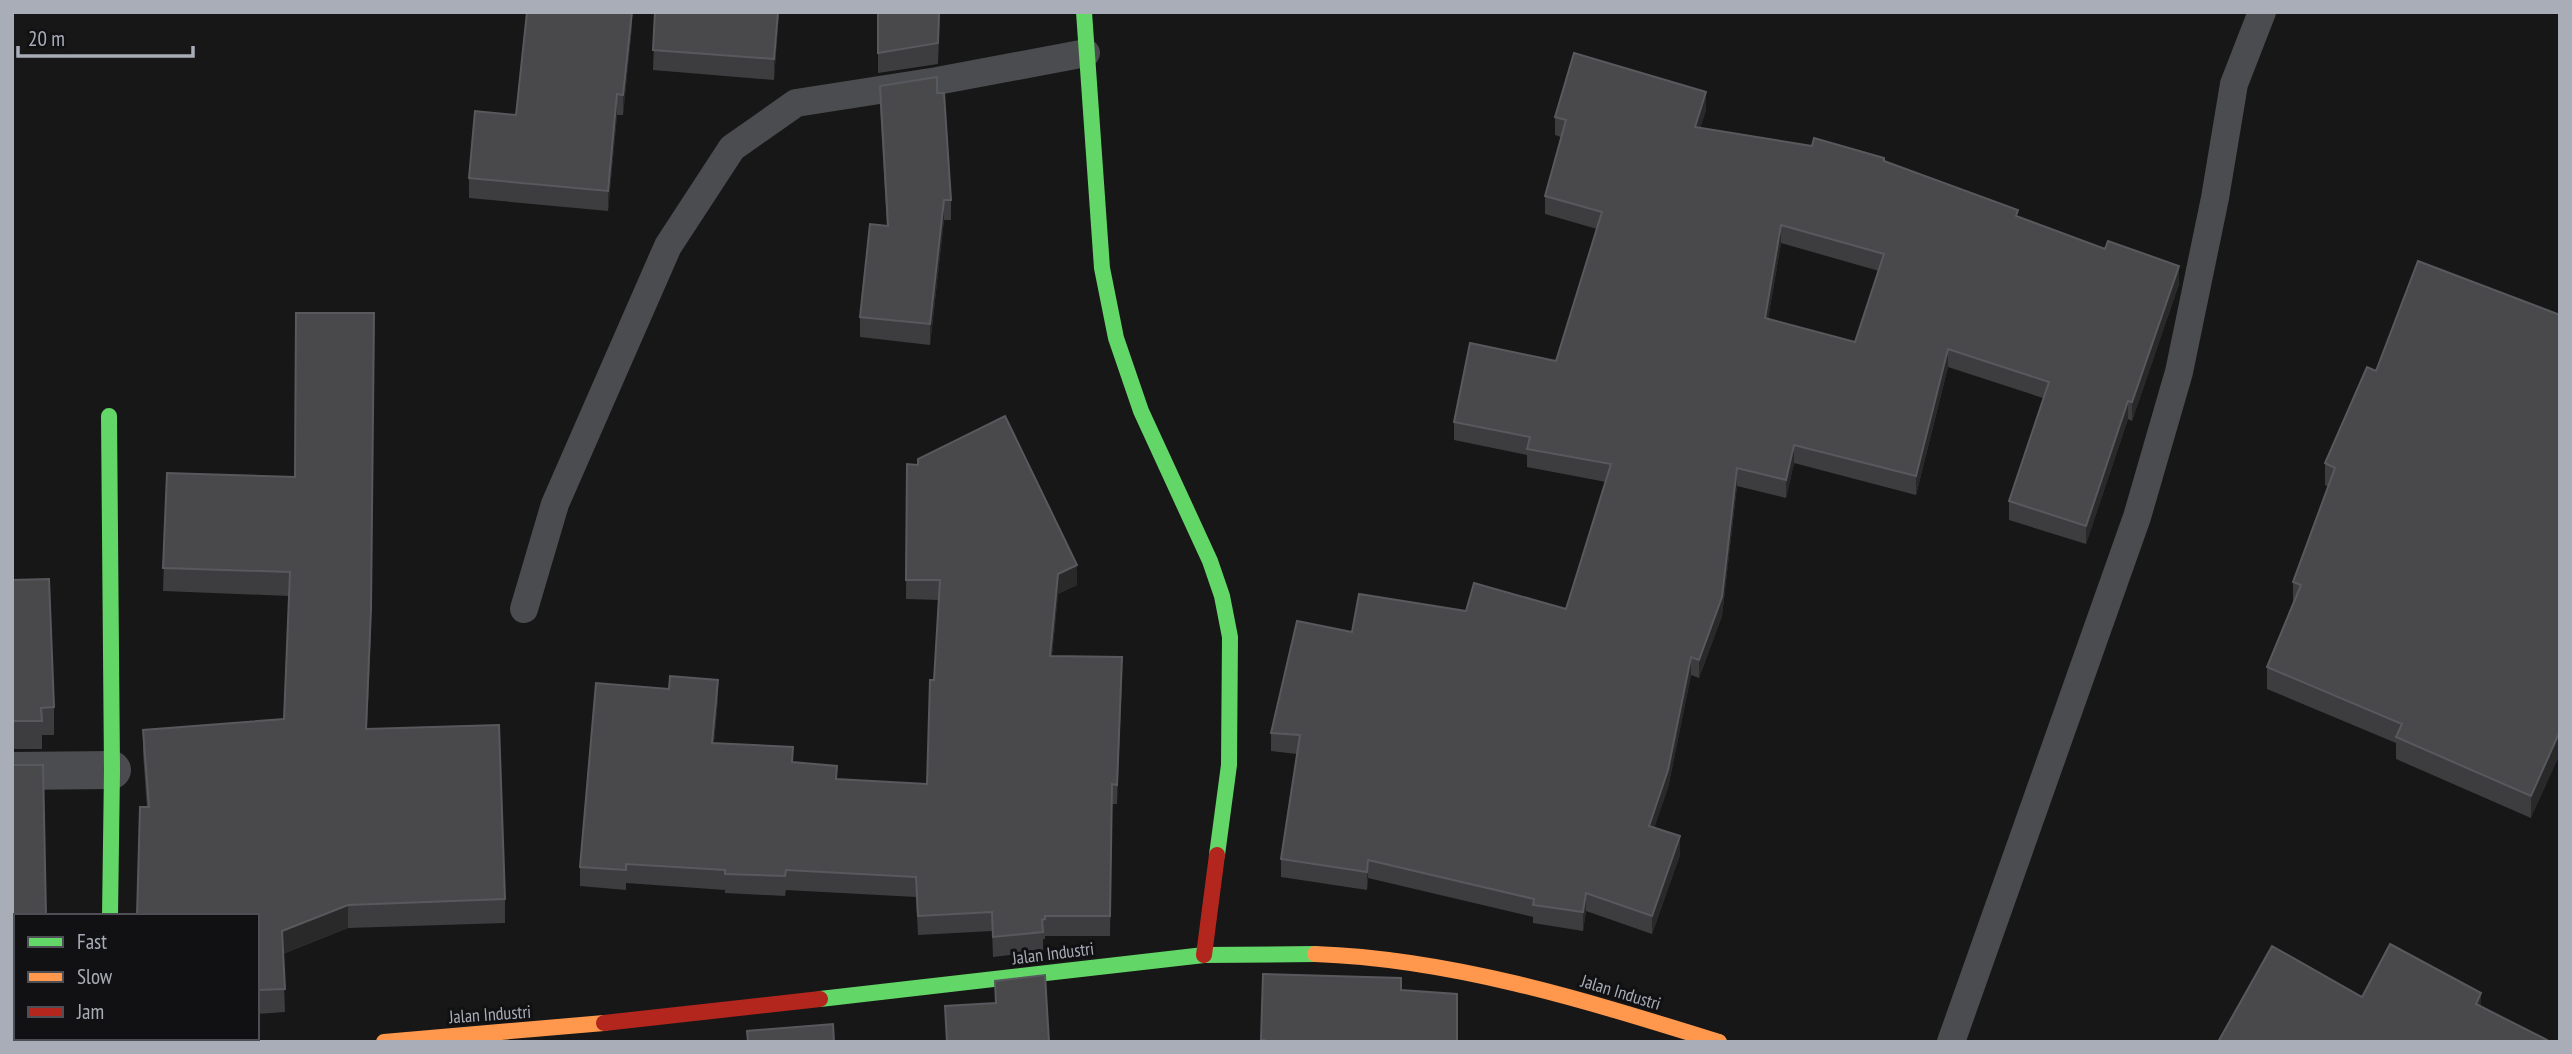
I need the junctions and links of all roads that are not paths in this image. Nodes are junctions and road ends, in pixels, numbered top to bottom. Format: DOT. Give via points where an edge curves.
graph roads {
  1 [pos="1084,12"];
  2 [pos="2262,12"];
  3 [pos="1086,53"];
  4 [pos="109,416"];
  5 [pos="524,609"];
  6 [pos="112,770"];
  7 [pos="12,771"];
  8 [pos="110,914"];
  9 [pos="1204,955"];
  10 [pos="384,1042"];
  11 [pos="1718,1042"];
  12 [pos="1951,1042"];
  1 -- 3 [label="street"];
  2 -- 12 [label="lane" via="2234,84 2179,372 2137,517"];
  3 -- 5 [label="lane" via="796,103 732,148 668,246 555,504"];
  3 -- 9 [label="street" via="1102,268 1116,338 1140,411 1210,561 1230,637 1229,765"];
  4 -- 6 [label="street"];
  6 -- 7 [label="street"];
  6 -- 8 [label="street"];
  9 -- 10 [label="street, Jalan Industri" via="577,1027"];
  9 -- 11 [label="street, Jalan Industri" via="1383,959 1462,971 1577,998"];
}
